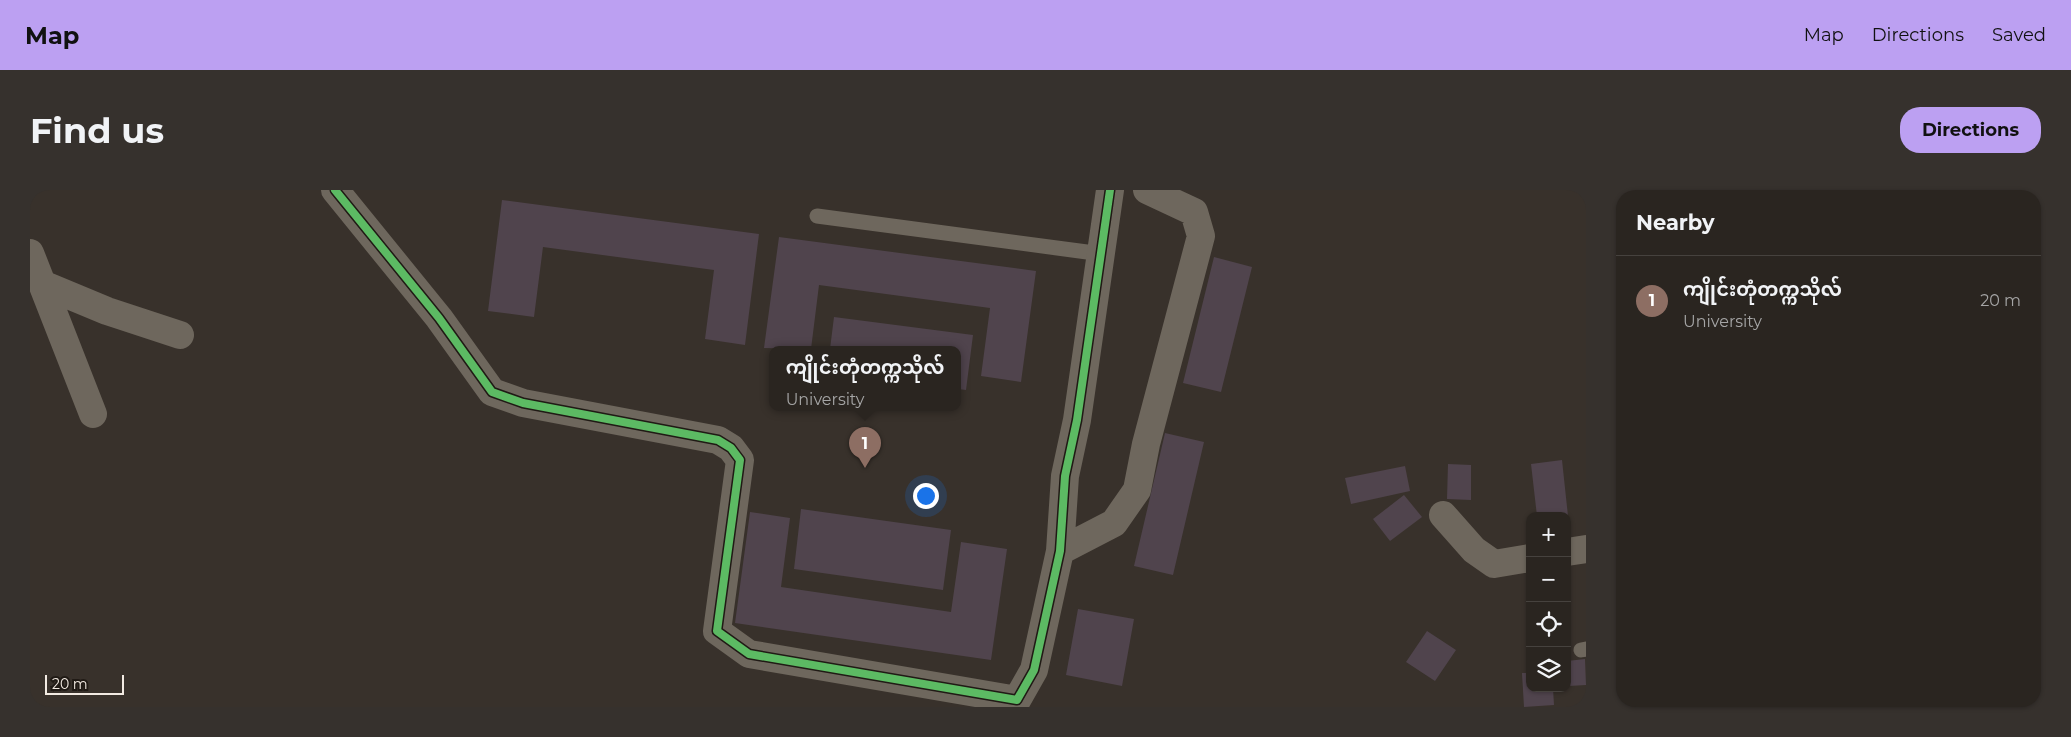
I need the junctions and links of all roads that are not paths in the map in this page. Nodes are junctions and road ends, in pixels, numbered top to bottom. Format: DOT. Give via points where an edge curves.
graph roads {
  1 [pos="335,190"];
  2 [pos="1110,190"];
  3 [pos="1147,190"];
  4 [pos="817,216"];
  5 [pos="30,253"];
  6 [pos="1102,254"];
  7 [pos="42,284"];
  8 [pos="180,335"];
  9 [pos="93,414"];
  10 [pos="1443,515"];
  11 [pos="1586,549"];
  12 [pos="1571,551"];
  13 [pos="1060,552"];
  14 [pos="1526,559"];
  1 -- 13 [label="street" via="440,318 492,392 523,403 718,440 732,448 740,460 716,632 749,654 1017,700 1034,670"];
  2 -- 6 [label="street"];
  3 -- 13 [label="street" via="1194,212 1201,236 1146,444 1137,490 1114,523"];
  4 -- 6 [label="lane"];
  5 -- 7 [label="street"];
  6 -- 13 [label="street" via="1077,420 1064,476"];
  7 -- 8 [label="street" via="107,311"];
  7 -- 9 [label="street"];
  10 -- 14 [label="street" via="1474,550 1494,564"];
  11 -- 12 [label="street"];
}
